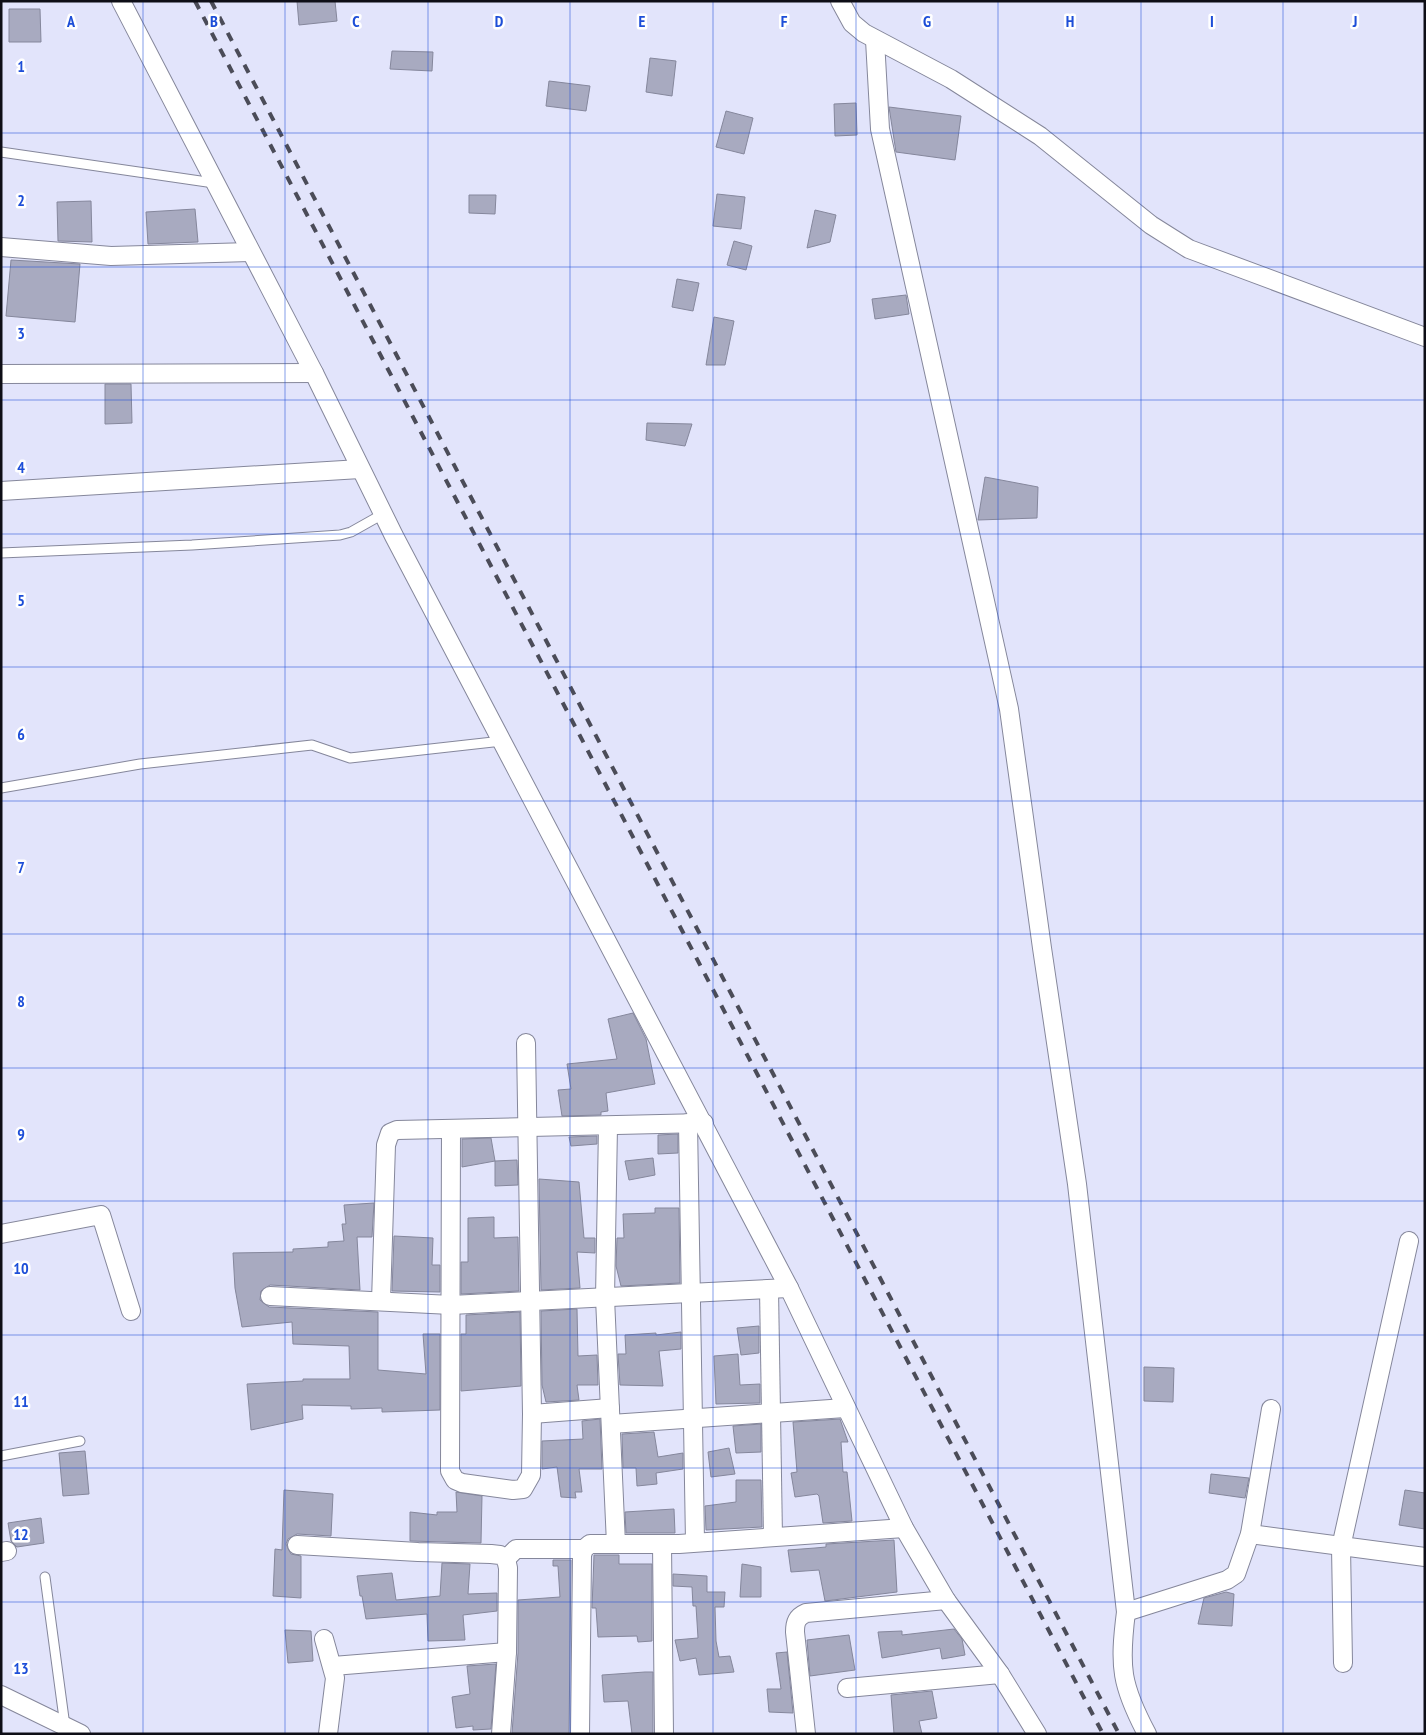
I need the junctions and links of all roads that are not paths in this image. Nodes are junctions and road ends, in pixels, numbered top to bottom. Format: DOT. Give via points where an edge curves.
graph roads {
  1 [pos="121,1"];
  2 [pos="840,1"];
  3 [pos="875,40"];
  4 [pos="1,152"];
  5 [pos="214,183"];
  6 [pos="1,247"];
  7 [pos="250,252"];
  8 [pos="1425,337"];
  9 [pos="314,373"];
  10 [pos="1,374"];
  11 [pos="360,469"];
  12 [pos="1,492"];
  13 [pos="383,514"];
  14 [pos="1,553"];
  15 [pos="502,741"];
  16 [pos="1,788"];
  17 [pos="526,1043"];
  18 [pos="696,1123"];
  19 [pos="608,1126"];
  20 [pos="527,1128"];
  21 [pos="451,1130"];
  22 [pos="1,1234"];
  23 [pos="1409,1241"];
  24 [pos="789,1288"];
  25 [pos="769,1290"];
  26 [pos="691,1294"];
  27 [pos="270,1296"];
  28 [pos="605,1298"];
  29 [pos="530,1301"];
  30 [pos="381,1302"];
  31 [pos="451,1305"];
  32 [pos="131,1311"];
  33 [pos="845,1408"];
  34 [pos="1272,1409"];
  35 [pos="771,1413"];
  36 [pos="532,1414"];
  37 [pos="610,1416"];
  38 [pos="694,1418"];
  39 [pos="80,1441"];
  40 [pos="1,1456"];
  41 [pos="904,1528"];
  42 [pos="1250,1534"];
  43 [pos="773,1537"];
  44 [pos="695,1542"];
  45 [pos="616,1544"];
  46 [pos="662,1544"];
  47 [pos="297,1545"];
  48 [pos="1341,1547"];
  49 [pos="584,1549"];
  50 [pos="1425,1557"];
  51 [pos="506,1559"];
  52 [pos="45,1577"];
  53 [pos="946,1600"];
  54 [pos="1126,1612"];
  55 [pos="324,1639"];
  56 [pos="506,1652"];
  57 [pos="1343,1664"];
  58 [pos="333,1666"];
  59 [pos="1000,1674"];
  60 [pos="847,1688"];
  61 [pos="1,1695"];
  62 [pos="73,1730"];
  63 [pos="328,1734"];
  64 [pos="501,1734"];
  65 [pos="580,1734"];
  66 [pos="664,1734"];
  67 [pos="806,1734"];
  68 [pos="1036,1734"];
  69 [pos="1147,1734"];
  1 -- 5 [label="street"];
  2 -- 3 [label="street" via="852,23"];
  3 -- 8 [label="street" via="951,79 1040,136 1151,225 1189,249"];
  3 -- 54 [label="street" via="880,129 1009,709 1077,1184"];
  4 -- 5 [label="lane"];
  5 -- 7 [label="street"];
  6 -- 7 [label="street" via="111,256"];
  7 -- 9 [label="street"];
  9 -- 10 [label="street"];
  9 -- 11 [label="street"];
  11 -- 12 [label="street"];
  11 -- 13 [label="street"];
  13 -- 14 [label="lane" via="340,535"];
  13 -- 15 [label="street"];
  15 -- 16 [label="lane" via="350,758 312,745 140,764"];
  15 -- 18 [label="street"];
  17 -- 20 [label="street"];
  18 -- 19 [label="street"];
  18 -- 24 [label="street"];
  18 -- 26 [label="street"];
  19 -- 20 [label="street"];
  19 -- 28 [label="street"];
  20 -- 21 [label="street"];
  20 -- 29 [label="street"];
  21 -- 30 [label="street" via="397,1130 387,1138"];
  21 -- 31 [label="street"];
  22 -- 32 [label="street" via="101,1216"];
  23 -- 48 [label="street"];
  24 -- 25 [label="street"];
  24 -- 33 [label="street"];
  25 -- 26 [label="street"];
  25 -- 35 [label="street"];
  26 -- 28 [label="street"];
  26 -- 38 [label="street"];
  27 -- 30 [label="street"];
  28 -- 29 [label="street"];
  28 -- 37 [label="street"];
  29 -- 31 [label="street"];
  29 -- 36 [label="street"];
  30 -- 31 [label="street"];
  31 -- 36 [label="street" via="449,1460 455,1480 462,1484 523,1489 531,1476"];
  33 -- 35 [label="street"];
  33 -- 41 [label="street"];
  34 -- 42 [label="street"];
  35 -- 38 [label="street"];
  35 -- 43 [label="street"];
  36 -- 37 [label="street"];
  37 -- 38 [label="street"];
  37 -- 45 [label="street"];
  38 -- 44 [label="street"];
  39 -- 40 [label="lane"];
  41 -- 43 [label="street"];
  41 -- 53 [label="street"];
  42 -- 48 [label="street"];
  42 -- 54 [label="street" via="1236,1574 1227,1580"];
  43 -- 44 [label="street"];
  44 -- 46 [label="street"];
  45 -- 46 [label="street"];
  45 -- 49 [label="street" via="590,1544"];
  46 -- 66 [label="street"];
  47 -- 51 [label="street" via="491,1554"];
  48 -- 50 [label="street"];
  48 -- 57 [label="street"];
  49 -- 51 [label="street" via="516,1549"];
  49 -- 65 [label="street"];
  51 -- 56 [label="street"];
  52 -- 62 [label="lane"];
  53 -- 59 [label="street"];
  53 -- 67 [label="street" via="806,1613 799,1617 795,1632"];
  54 -- 69 [label="street" via="1121,1652 1123,1676"];
  55 -- 58 [label="street"];
  56 -- 58 [label="street"];
  56 -- 64 [label="street"];
  58 -- 63 [label="street" via="334,1687"];
  59 -- 60 [label="street"];
  59 -- 68 [label="street"];
  61 -- 62 [label="street"];
}
